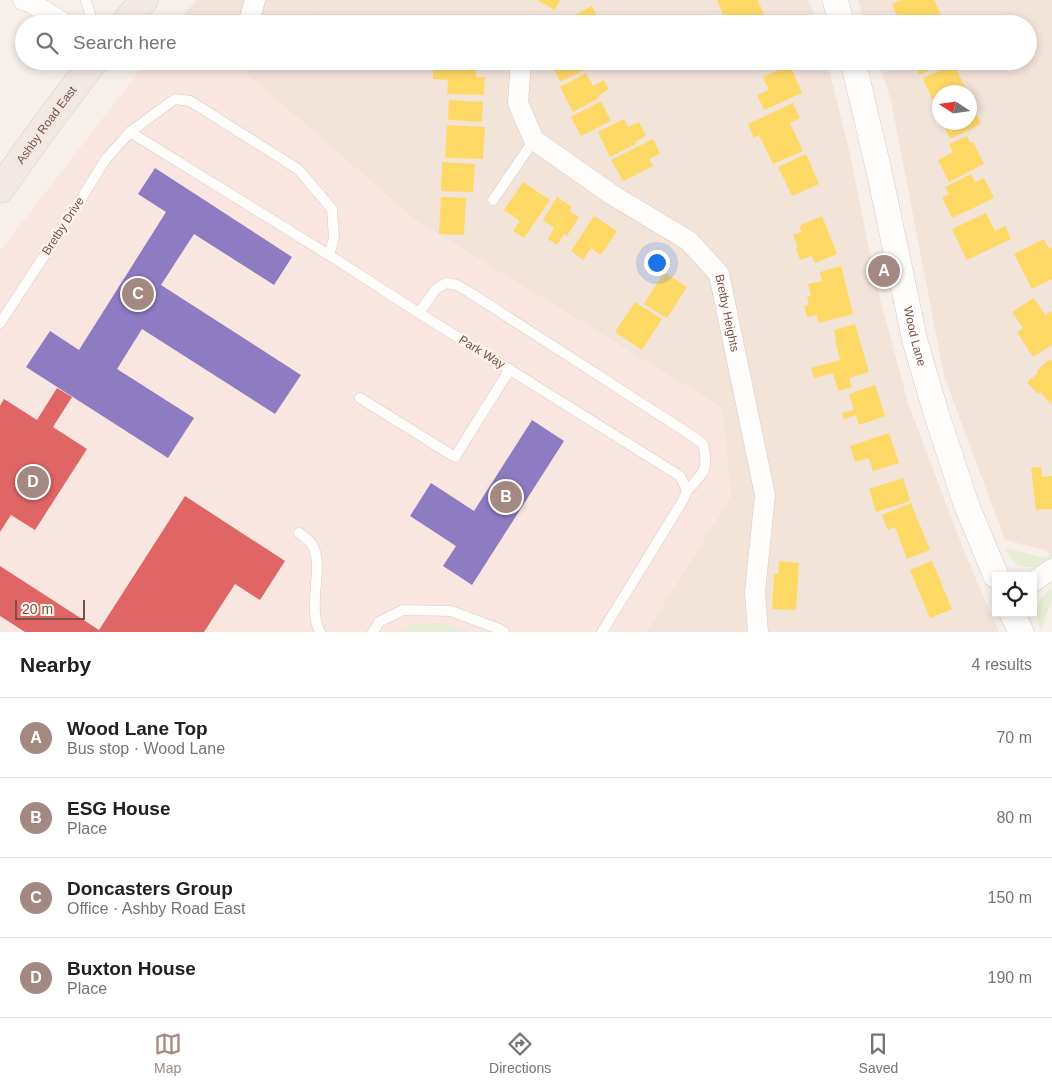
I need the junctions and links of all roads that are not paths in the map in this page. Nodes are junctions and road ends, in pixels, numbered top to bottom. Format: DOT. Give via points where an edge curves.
graph roads {
  1 [pos="23,0"];
  2 [pos="86,0"];
  3 [pos="144,0"];
  4 [pos="255,0"];
  5 [pos="835,0"];
  6 [pos="51,15"];
  7 [pos="90,15"];
  8 [pos="132,15"];
  9 [pos="251,15"];
  10 [pos="839,15"];
  11 [pos="87,70"];
  12 [pos="520,70"];
  13 [pos="855,70"];
  14 [pos="130,132"];
  15 [pos="534,140"];
  16 [pos="0,189"];
  17 [pos="493,200"];
  18 [pos="329,255"];
  19 [pos="419,313"];
  20 [pos="0,323"];
  21 [pos="510,369"];
  22 [pos="360,398"];
  23 [pos="687,491"];
  24 [pos="299,533"];
  25 [pos="1052,569"];
  26 [pos="994,572"];
  27 [pos="1037,579"];
  28 [pos="1014,617"];
  29 [pos="320,632"];
  30 [pos="373,632"];
  31 [pos="504,632"];
  32 [pos="602,632"];
  33 [pos="758,632"];
  34 [pos="1021,632"];
  1 -- 6 [label="street"];
  2 -- 7 [label="lane"];
  3 -- 8 [label="highway"];
  4 -- 9 [label="street"];
  5 -- 10 [label="street"];
  11 -- 16 [label="highway, Ashby Road East"];
  12 -- 15 [label="street" via="518,103"];
  13 -- 26 [label="street, Wood Lane" via="915,341 966,504"];
  14 -- 18 [label="lane, Park Way"];
  14 -- 18 [label="lane, Bretby Drive" via="175,99 190,101 298,169 332,209 334,238"];
  14 -- 20 [label="lane, Bretby Drive" via="105,160"];
  15 -- 17 [label="lane"];
  15 -- 33 [label="street, Bretby Heights" via="611,194 689,241 719,274 765,495 755,592"];
  18 -- 19 [label="lane, Park Way"];
  19 -- 21 [label="lane, Park Way"];
  19 -- 23 [label="lane" via="436,290 446,283 457,285 694,437 704,444 706,459 703,473"];
  21 -- 22 [label="lane" via="455,457"];
  21 -- 23 [label="lane, Park Way" via="680,476"];
  23 -- 32 [label="lane"];
  24 -- 29 [label="lane" via="311,544 315,554 314,616"];
  25 -- 27 [label="street"];
  28 -- 34 [label="street"];
  30 -- 31 [label="lane" via="379,622 403,610 450,611"];
}
